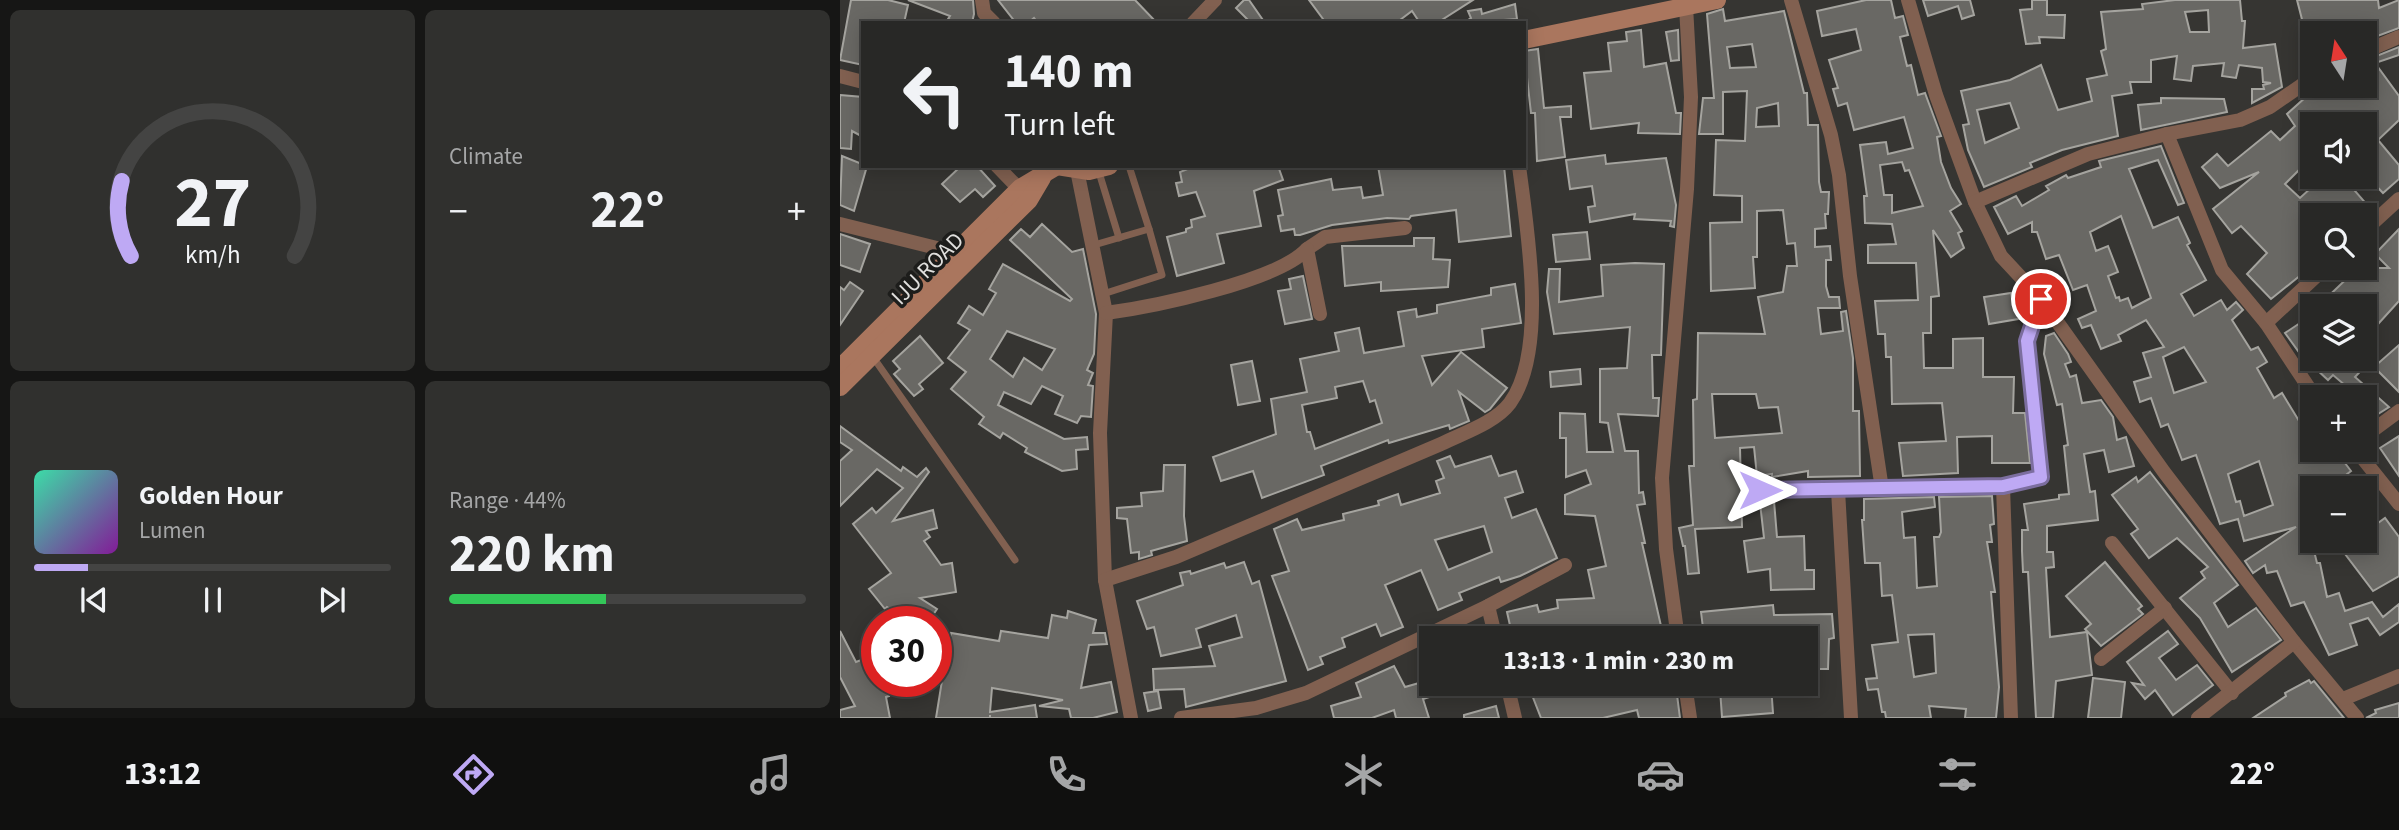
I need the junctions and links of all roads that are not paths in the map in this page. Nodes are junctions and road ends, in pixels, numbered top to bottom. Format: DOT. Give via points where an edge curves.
graph roads {
  1 [pos="982,0"];
  2 [pos="1215,0"];
  3 [pos="1717,0"];
  4 [pos="1791,0"];
  5 [pos="1908,0"];
  6 [pos="1686,6"];
  7 [pos="993,21"];
  8 [pos="1195,21"];
  9 [pos="2399,37"];
  10 [pos="1526,40"];
  11 [pos="2377,46"];
  12 [pos="840,76"];
  13 [pos="861,81"];
  14 [pos="2300,86"];
  15 [pos="2167,134"];
  16 [pos="999,168"];
  17 [pos="1054,168"];
  18 [pos="1067,168"];
  19 [pos="1104,168"];
  20 [pos="1130,168"];
  21 [pos="1519,168"];
  22 [pos="1077,170"];
  23 [pos="1025,194"];
  24 [pos="2399,199"];
  25 [pos="1975,202"];
  26 [pos="2377,219"];
  27 [pos="840,224"];
  28 [pos="1405,228"];
  29 [pos="1149,229"];
  30 [pos="1119,238"];
  31 [pos="1094,245"];
  32 [pos="1307,249"];
  33 [pos="957,253"];
  34 [pos="2312,280"];
  35 [pos="1103,294"];
  36 [pos="2041,299"];
  37 [pos="1107,313"];
  38 [pos="1320,314"];
  39 [pos="2266,323"];
  40 [pos="872,356"];
  41 [pos="840,368"];
  42 [pos="2307,385"];
  43 [pos="840,387"];
  44 [pos="2399,411"];
  45 [pos="2377,427"];
  46 [pos="2366,462"];
  47 [pos="2003,486"];
  48 [pos="1882,489"];
  49 [pos="1760,490"];
  50 [pos="1838,490"];
  51 [pos="2399,504"];
  52 [pos="2112,543"];
  53 [pos="1015,560"];
  54 [pos="1565,565"];
  55 [pos="1105,580"];
  56 [pos="1488,606"];
  57 [pos="2165,608"];
  58 [pos="1493,626"];
  59 [pos="1676,626"];
  60 [pos="2294,642"];
  61 [pos="2101,659"];
  62 [pos="2399,676"];
  63 [pos="2232,692"];
  64 [pos="1510,696"];
  65 [pos="1687,696"];
  66 [pos="2343,699"];
  67 [pos="1257,713"];
  68 [pos="1131,718"];
  69 [pos="1181,718"];
  70 [pos="1515,718"];
  71 [pos="1690,718"];
  72 [pos="1851,718"];
  73 [pos="2011,718"];
  74 [pos="2198,718"];
  75 [pos="2357,718"];
  1 -- 7 [label="street" via="984,13"];
  2 -- 8 [label="street"];
  3 -- 6 [label="main road"];
  4 -- 48 [label="street" via="1839,175"];
  5 -- 25 [label="street"];
  6 -- 10 [label="main road"];
  6 -- 59 [label="street" via="1691,97 1688,189 1662,478"];
  9 -- 11 [label="street"];
  12 -- 13 [label="street"];
  14 -- 15 [label="street" via="2240,120"];
  15 -- 25 [label="street" via="2088,155"];
  15 -- 39 [label="street" via="2222,270"];
  16 -- 23 [label="street"];
  17 -- 23 [label="main road, IJU ROAD"];
  18 -- 22 [label="main road, IJU ROAD"];
  19 -- 22 [label="main road, IJU ROAD"];
  19 -- 30 [label="lane"];
  20 -- 29 [label="lane"];
  21 -- 55 [label="street" via="1534,321 1529,360 1510,404 1441,443 1176,556"];
  22 -- 31 [label="street"];
  23 -- 33 [label="main road, IJU ROAD"];
  23 -- 40 [label="main road, IJU ROAD"];
  24 -- 26 [label="street"];
  25 -- 36 [label="street" via="2001,256"];
  27 -- 33 [label="street"];
  28 -- 32 [label="street" via="1325,236"];
  29 -- 30 [label="lane"];
  29 -- 35 [label="lane" via="1162,275"];
  30 -- 31 [label="lane"];
  31 -- 35 [label="street"];
  32 -- 37 [label="street" via="1297,261 1227,286 1155,306"];
  32 -- 38 [label="street"];
  33 -- 41 [label="main road, IJU ROAD"];
  34 -- 39 [label="street"];
  35 -- 37 [label="street"];
  36 -- 47 [label="street" via="2027,341 2041,477"];
  36 -- 60 [label="street" via="2164,472"];
  37 -- 55 [label="street" via="1100,433"];
  39 -- 42 [label="street"];
  40 -- 43 [label="main road, IJU ROAD"];
  40 -- 53 [label="lane"];
  44 -- 45 [label="street"];
  46 -- 51 [label="street"];
  47 -- 48 [label="street"];
  47 -- 73 [label="street"];
  48 -- 50 [label="street"];
  49 -- 50 [label="street"];
  50 -- 72 [label="street"];
  52 -- 57 [label="street"];
  54 -- 56 [label="street"];
  55 -- 68 [label="street"];
  56 -- 58 [label="street"];
  56 -- 67 [label="street"];
  57 -- 61 [label="street"];
  57 -- 63 [label="street"];
  60 -- 63 [label="street"];
  60 -- 66 [label="street"];
  62 -- 66 [label="street"];
  63 -- 74 [label="street"];
  64 -- 70 [label="street"];
  65 -- 71 [label="street"];
  66 -- 75 [label="street"];
  67 -- 69 [label="street"];
}
